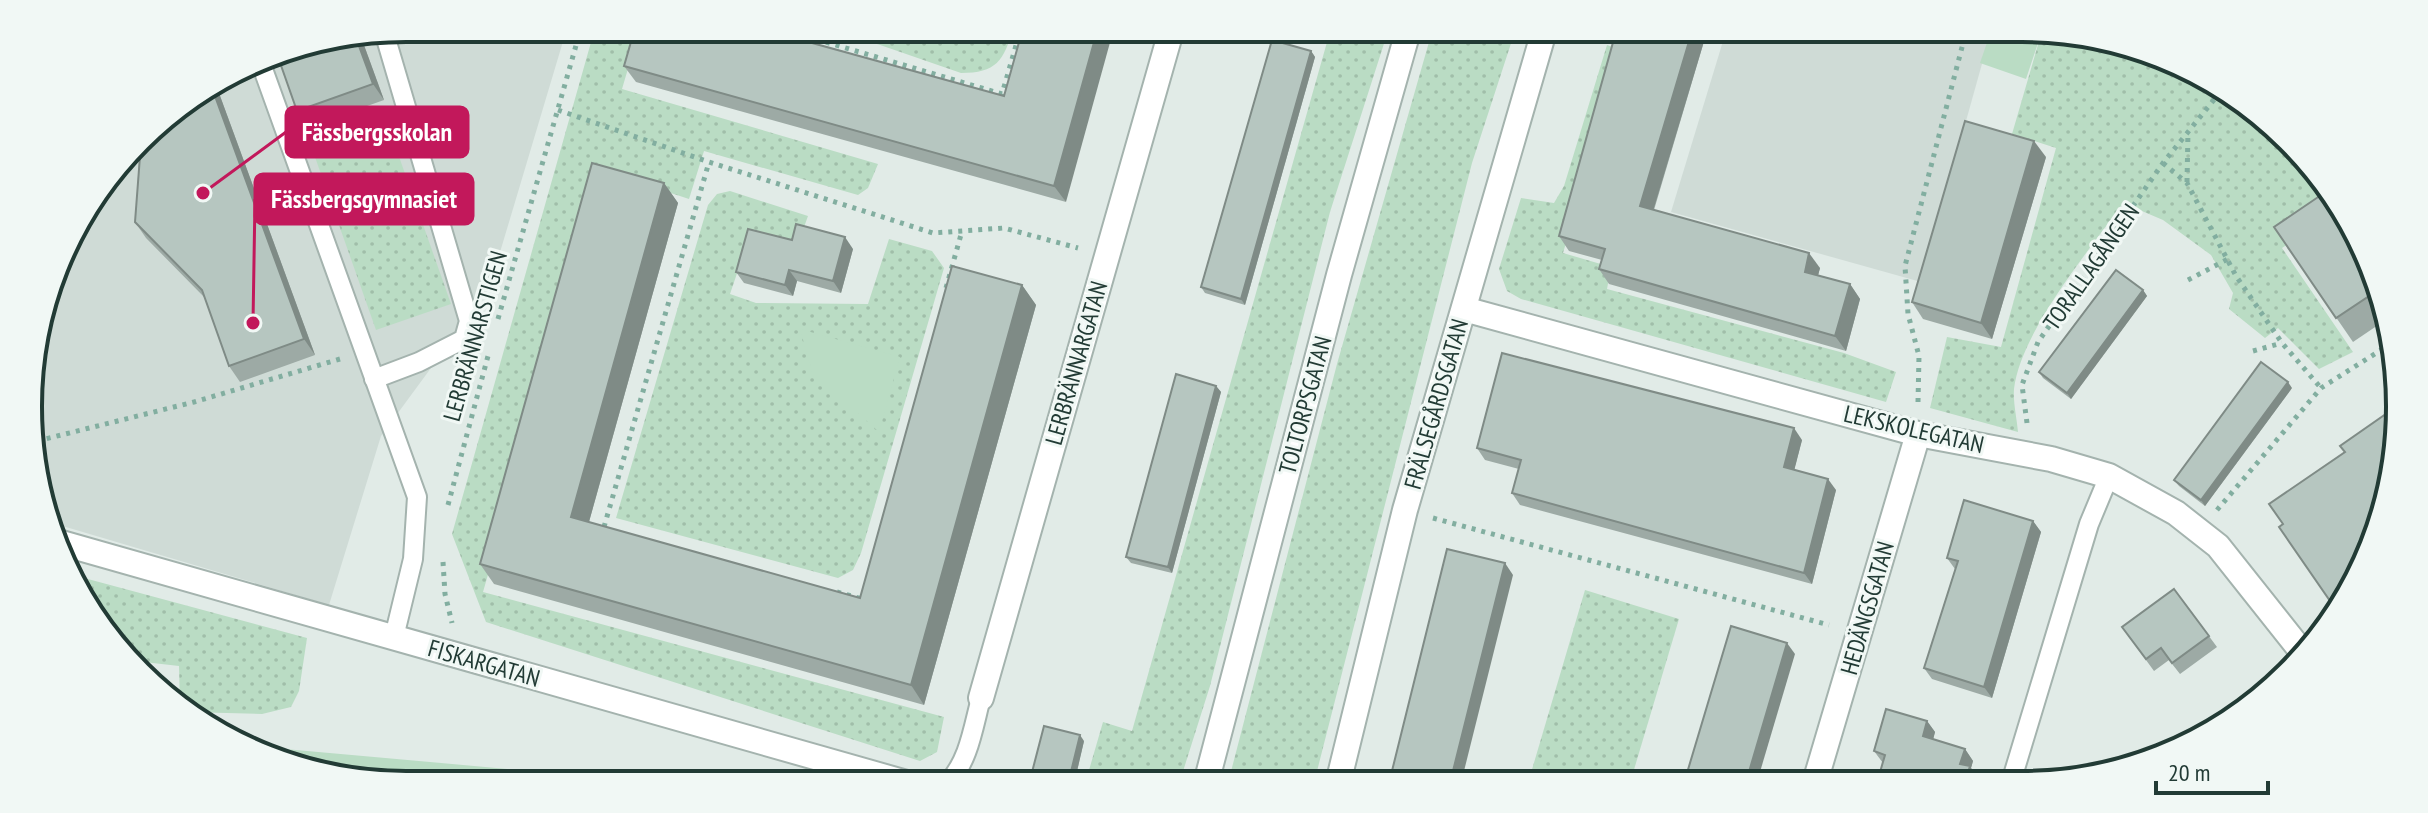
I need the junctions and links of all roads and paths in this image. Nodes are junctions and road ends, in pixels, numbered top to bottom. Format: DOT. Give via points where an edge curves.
graph roads {
  1 [pos="577,42"];
  2 [pos="826,42"];
  3 [pos="1017,42"];
  4 [pos="1168,42"];
  5 [pos="1405,42"];
  6 [pos="1541,42"];
  7 [pos="1963,42"];
  8 [pos="387,43"];
  9 [pos="264,71"];
  10 [pos="2215,98"];
  11 [pos="558,110"];
  12 [pos="2188,129"];
  13 [pos="709,162"];
  14 [pos="2163,163"];
  15 [pos="2187,183"];
  16 [pos="962,231"];
  17 [pos="1106,256"];
  18 [pos="2228,259"];
  19 [pos="2188,280"];
  20 [pos="945,292"];
  21 [pos="1464,309"];
  22 [pos="497,324"];
  23 [pos="2282,343"];
  24 [pos="2381,350"];
  25 [pos="2253,351"];
  26 [pos="364,352"];
  27 [pos="488,355"];
  28 [pos="374,379"];
  29 [pos="2321,388"];
  30 [pos="1918,434"];
  31 [pos="44,439"];
  32 [pos="2051,459"];
  33 [pos="2109,476"];
  34 [pos="447,508"];
  35 [pos="1405,510"];
  36 [pos="617,531"];
  37 [pos="2198,532"];
  38 [pos="70,545"];
  39 [pos="443,554"];
  40 [pos="866,583"];
  41 [pos="831,590"];
  42 [pos="1859,633"];
  43 [pos="394,637"];
  44 [pos="2297,646"];
  45 [pos="462,657"];
  46 [pos="981,698"];
  47 [pos="864,771"];
  48 [pos="958,771"];
  49 [pos="1209,771"];
  50 [pos="1341,771"];
  51 [pos="1818,771"];
  52 [pos="2014,771"];
  1 -- 11 [label="path, LERBRÄNNARSTIGEN"];
  2 -- 3 [label="path" via="1002,94"];
  4 -- 17 [label="street, LERBRÄNNARGATAN"];
  5 -- 49 [label="street, TOLTORPSGATAN"];
  6 -- 21 [label="street, FRÄLSEGÅRDSGATAN"];
  7 -- 30 [label="path" via="1905,266 1908,314 1919,356"];
  8 -- 28 [label="lane" via="469,321 464,339"];
  9 -- 26 [label="lane"];
  10 -- 12 [label="path, TORALLAGÅNGEN"];
  11 -- 13 [label="path"];
  11 -- 22 [label="path, LERBRÄNNARSTIGEN"];
  12 -- 14 [label="path, TORALLAGÅNGEN"];
  12 -- 15 [label="path"];
  13 -- 16 [label="path" via="933,233"];
  13 -- 36 [label="path" via="602,527"];
  14 -- 15 [label="path"];
  14 -- 32 [label="path, TORALLAGÅNGEN" via="2038,342 2022,385 2028,426"];
  15 -- 18 [label="path"];
  16 -- 17 [label="path" via="1004,228"];
  16 -- 20 [label="path"];
  17 -- 46 [label="street, LERBRÄNNARGATAN"];
  18 -- 19 [label="path"];
  18 -- 23 [label="path"];
  21 -- 30 [label="street, LEKSKOLEGATAN"];
  21 -- 35 [label="street, FRÄLSEGÅRDSGATAN"];
  23 -- 25 [label="path"];
  23 -- 29 [label="path"];
  24 -- 29 [label="path"];
  26 -- 28 [label="lane"];
  26 -- 31 [label="path"];
  27 -- 34 [label="path, LERBRÄNNARSTIGEN"];
  28 -- 43 [label="lane" via="417,497 413,559"];
  29 -- 37 [label="path"];
  30 -- 32 [label="street, LEKSKOLEGATAN"];
  30 -- 42 [label="street, HEDÄNGSGATAN"];
  32 -- 33 [label="street, LEKSKOLEGATAN"];
  33 -- 37 [label="street, LEKSKOLEGATAN" via="2176,513"];
  33 -- 52 [label="lane" via="2089,524"];
  35 -- 42 [label="path"];
  35 -- 50 [label="street, FRÄLSEGÅRDSGATAN"];
  37 -- 44 [label="street, LEKSKOLEGATAN" via="2218,546"];
  38 -- 43 [label="street, FISKARGATAN"];
  39 -- 45 [label="path" via="445,594"];
  40 -- 41 [label="path" via="862,599"];
  42 -- 51 [label="street, HEDÄNGSGATAN"];
  43 -- 45 [label="street, FISKARGATAN"];
  45 -- 47 [label="street, FISKARGATAN"];
  46 -- 48 [label="lane"];
}
